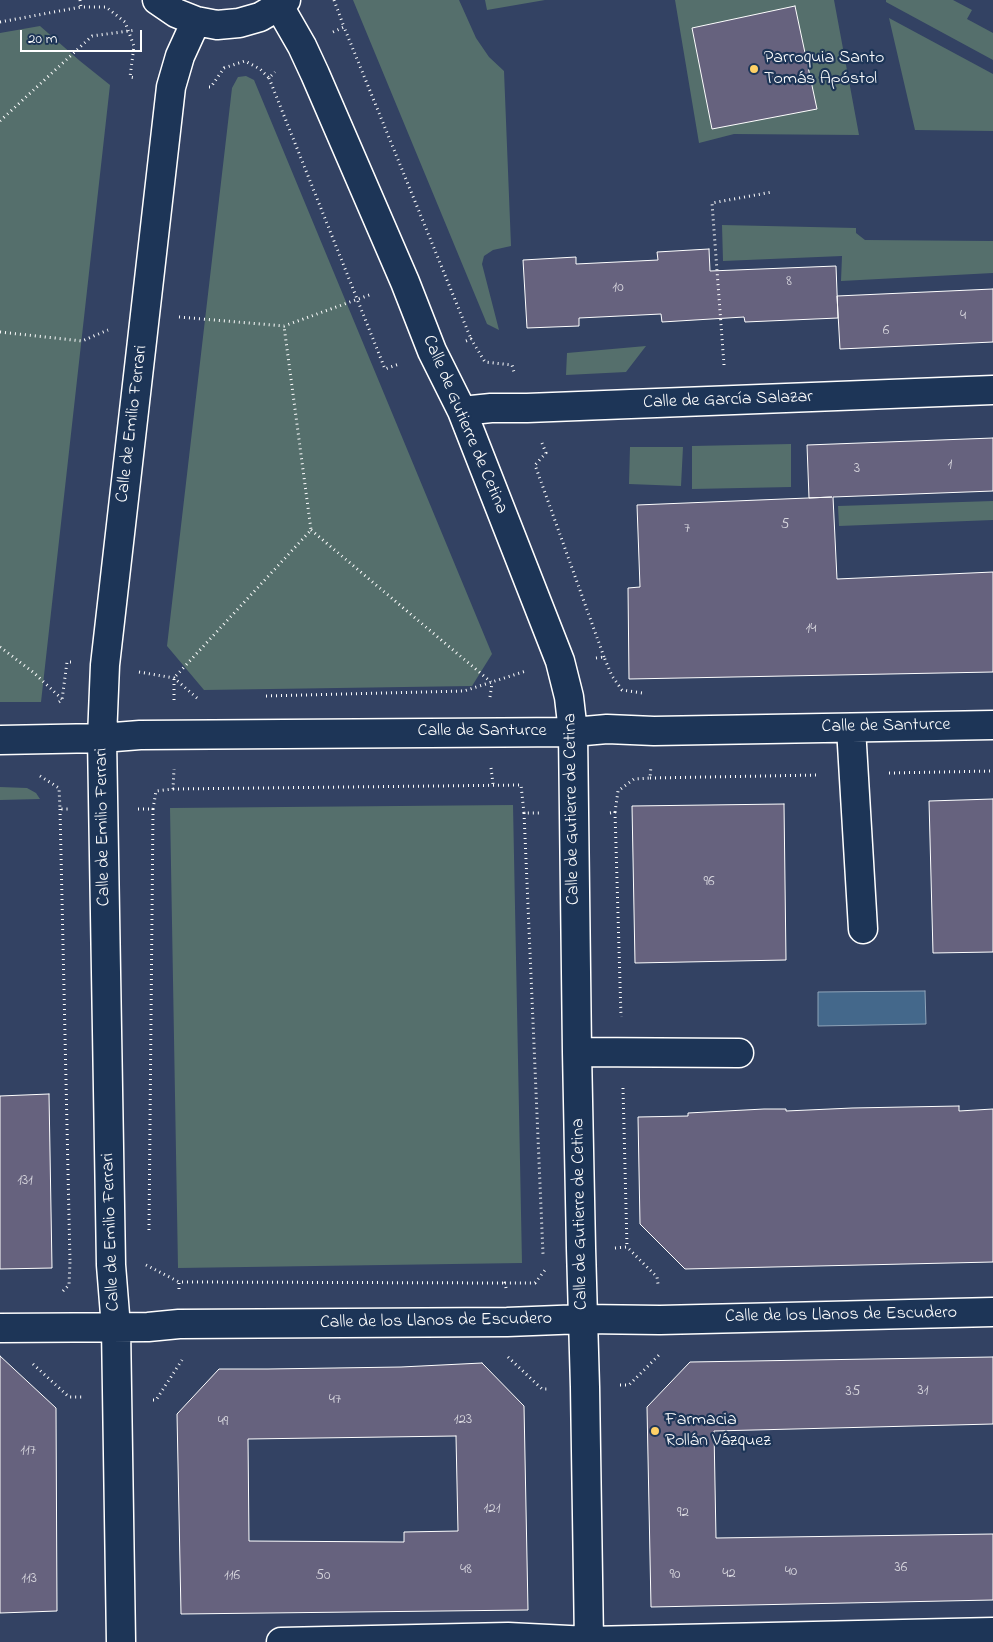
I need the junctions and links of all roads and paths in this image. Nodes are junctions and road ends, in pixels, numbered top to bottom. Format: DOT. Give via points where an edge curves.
graph roads {
  1 [pos="80,0"];
  2 [pos="157,0"];
  3 [pos="334,0"];
  4 [pos="282,3"];
  5 [pos="81,7"];
  6 [pos="196,21"];
  7 [pos="0,22"];
  8 [pos="344,27"];
  9 [pos="92,36"];
  10 [pos="130,77"];
  11 [pos="0,121"];
  12 [pos="772,192"];
  13 [pos="405,282"];
  14 [pos="145,314"];
  15 [pos="284,326"];
  16 [pos="0,332"];
  17 [pos="993,390"];
  18 [pos="727,401"];
  19 [pos="462,411"];
  20 [pos="311,530"];
  21 [pos="0,647"];
  22 [pos="174,678"];
  23 [pos="265,696"];
  24 [pos="206,697"];
  25 [pos="62,700"];
  26 [pos="993,725"];
  27 [pos="851,728"];
  28 [pos="573,732"];
  29 [pos="175,735"];
  30 [pos="102,738"];
  31 [pos="0,740"];
  32 [pos="60,809"];
  33 [pos="153,809"];
  34 [pos="863,929"];
  35 [pos="577,1052"];
  36 [pos="739,1053"];
  37 [pos="148,1235"];
  38 [pos="70,1262"];
  39 [pos="993,1312"];
  40 [pos="583,1319"];
  41 [pos="116,1327"];
  42 [pos="0,1328"];
  43 [pos="993,1632"];
  44 [pos="589,1641"];
  45 [pos="121,1642"];
  46 [pos="281,1642"];
  1 -- 5 [label="path"];
  2 -- 6 [label="street"];
  3 -- 8 [label="path"];
  4 -- 6 [label="street" via="260,18 239,24 217,25"];
  4 -- 13 [label="street, Calle de Gutierre de Cetina"];
  5 -- 7 [label="path"];
  5 -- 10 [label="path" via="106,7 125,22 134,46"];
  6 -- 14 [label="street, Calle de Emilio Ferrari" via="180,56 171,87"];
  9 -- 11 [label="path"];
  12 -- 18 [label="path" via="712,203"];
  13 -- 15 [label="path"];
  13 -- 19 [label="street, Calle de Gutierre de Cetina" via="432,351"];
  14 -- 15 [label="path"];
  14 -- 16 [label="path" via="82,340"];
  14 -- 30 [label="street, Calle de Emilio Ferrari" via="105,666"];
  15 -- 20 [label="path"];
  17 -- 18 [label="street, Calle de García Salazar"];
  18 -- 19 [label="street, Calle de García Salazar"];
  19 -- 28 [label="street, Calle de Gutierre de Cetina" via="560,660"];
  20 -- 22 [label="path"];
  20 -- 23 [label="path" via="492,683 464,691"];
  21 -- 25 [label="path"];
  22 -- 24 [label="path" via="196,698"];
  22 -- 29 [label="path"];
  26 -- 27 [label="street, Calle de Santurce"];
  27 -- 28 [label="street, Calle de Santurce" via="607,729"];
  27 -- 34 [label="street"];
  28 -- 29 [label="street, Calle de Santurce"];
  28 -- 35 [label="street, Calle de Gutierre de Cetina"];
  29 -- 30 [label="street, Calle de Santurce"];
  30 -- 31 [label="street, Calle de Santurce"];
  30 -- 41 [label="street, Calle de Emilio Ferrari" via="111,1265"];
  32 -- 38 [label="path"];
  33 -- 37 [label="path"];
  35 -- 36 [label="street"];
  35 -- 40 [label="street, Calle de Gutierre de Cetina"];
  39 -- 40 [label="street, Calle de los Llanos de Escudero"];
  40 -- 41 [label="street, Calle de los Llanos de Escudero"];
  40 -- 44 [label="street, Calle de Gutierre de Cetina"];
  41 -- 42 [label="street, Calle de los Llanos de Escudero"];
  41 -- 45 [label="street, Calle de Emilio Ferrari"];
  43 -- 44 [label="street"];
  44 -- 46 [label="street" via="508,1637"];
}
